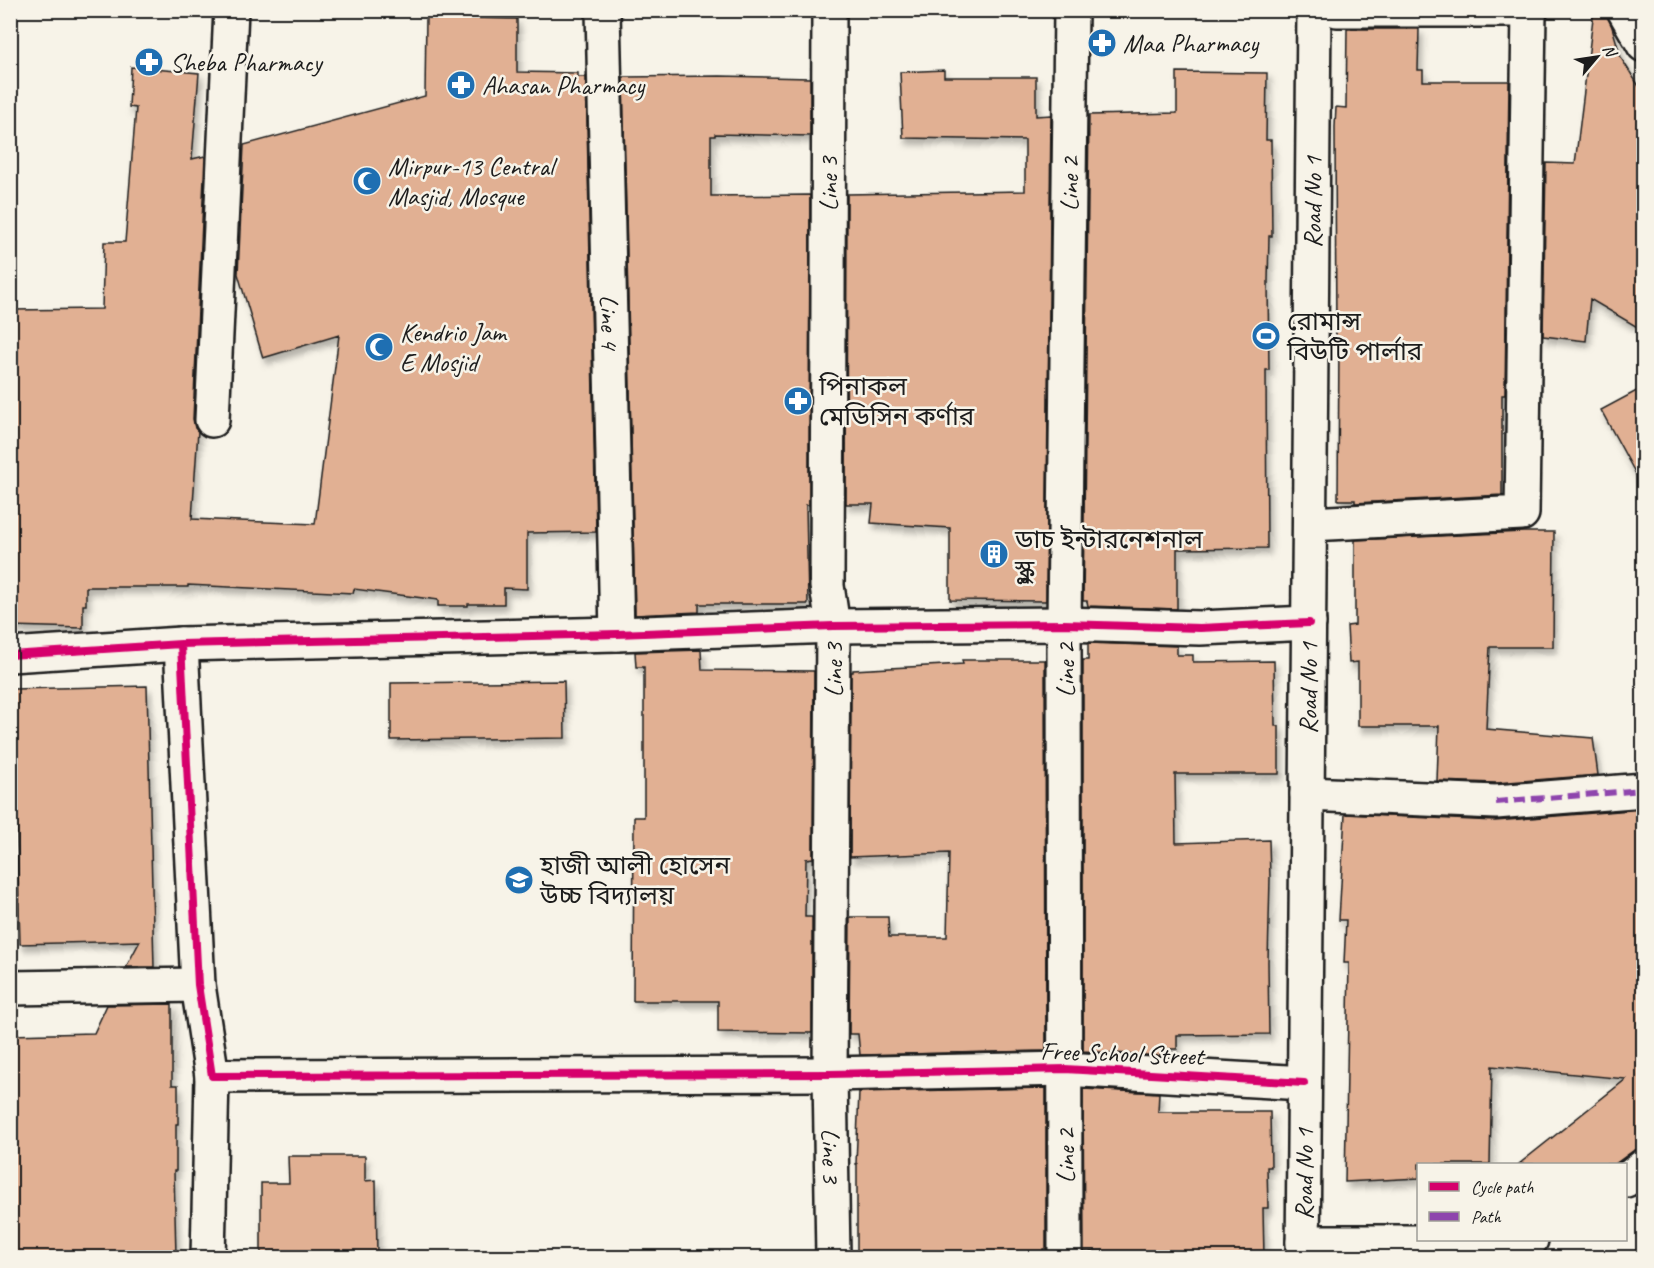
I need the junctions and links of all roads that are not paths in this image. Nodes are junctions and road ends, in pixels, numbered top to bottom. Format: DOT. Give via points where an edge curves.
graph roads {
  1 [pos="231,10"];
  2 [pos="603,10"];
  3 [pos="828,10"];
  4 [pos="1071,10"];
  5 [pos="1314,10"];
  6 [pos="1337,10"];
  7 [pos="1624,10"];
  8 [pos="1406,11"];
  9 [pos="1530,11"];
  10 [pos="1644,45"];
  11 [pos="212,420"];
  12 [pos="1310,524"];
  13 [pos="1309,623"];
  14 [pos="1064,624"];
  15 [pos="833,626"];
  16 [pos="616,634"];
  17 [pos="181,644"];
  18 [pos="10,656"];
  19 [pos="1644,790"];
  20 [pos="1307,794"];
  21 [pos="198,985"];
  22 [pos="10,988"];
  23 [pos="1065,1070"];
  24 [pos="830,1074"];
  25 [pos="212,1076"];
  26 [pos="1304,1083"];
  27 [pos="1644,1166"];
  28 [pos="1627,1179"];
  29 [pos="1526,1241"];
  30 [pos="1303,1250"];
  31 [pos="208,1257"];
  32 [pos="832,1257"];
  33 [pos="1065,1257"];
  1 -- 11 [label="street"];
  2 -- 16 [label="street, Line 4"];
  3 -- 15 [label="street, Line 3" via="827,586"];
  4 -- 14 [label="street, Line 2"];
  5 -- 12 [label="street, Road No 1"];
  6 -- 8 [label="street"];
  7 -- 10 [label="street"];
  8 -- 9 [label="street"];
  9 -- 12 [label="street" via="1522,513"];
  12 -- 13 [label="street, Road No 1"];
  13 -- 14 [label="street" via="1200,628"];
  13 -- 20 [label="street, Road No 1"];
  14 -- 15 [label="street"];
  14 -- 23 [label="street, Line 2"];
  15 -- 16 [label="street"];
  15 -- 24 [label="street, Line 3"];
  16 -- 17 [label="street"];
  17 -- 18 [label="street"];
  17 -- 21 [label="street"];
  19 -- 20 [label="street" via="1496,802"];
  20 -- 26 [label="street, Road No 1"];
  21 -- 22 [label="street"];
  21 -- 25 [label="street"];
  23 -- 24 [label="street, Free School Street"];
  23 -- 26 [label="street, Free School Street"];
  23 -- 33 [label="street, Line 2"];
  24 -- 25 [label="street, Free School Street"];
  24 -- 32 [label="street, Line 3"];
  25 -- 31 [label="street"];
  26 -- 30 [label="street, Road No 1"];
  27 -- 28 [label="street"];
  29 -- 30 [label="street"];
}
